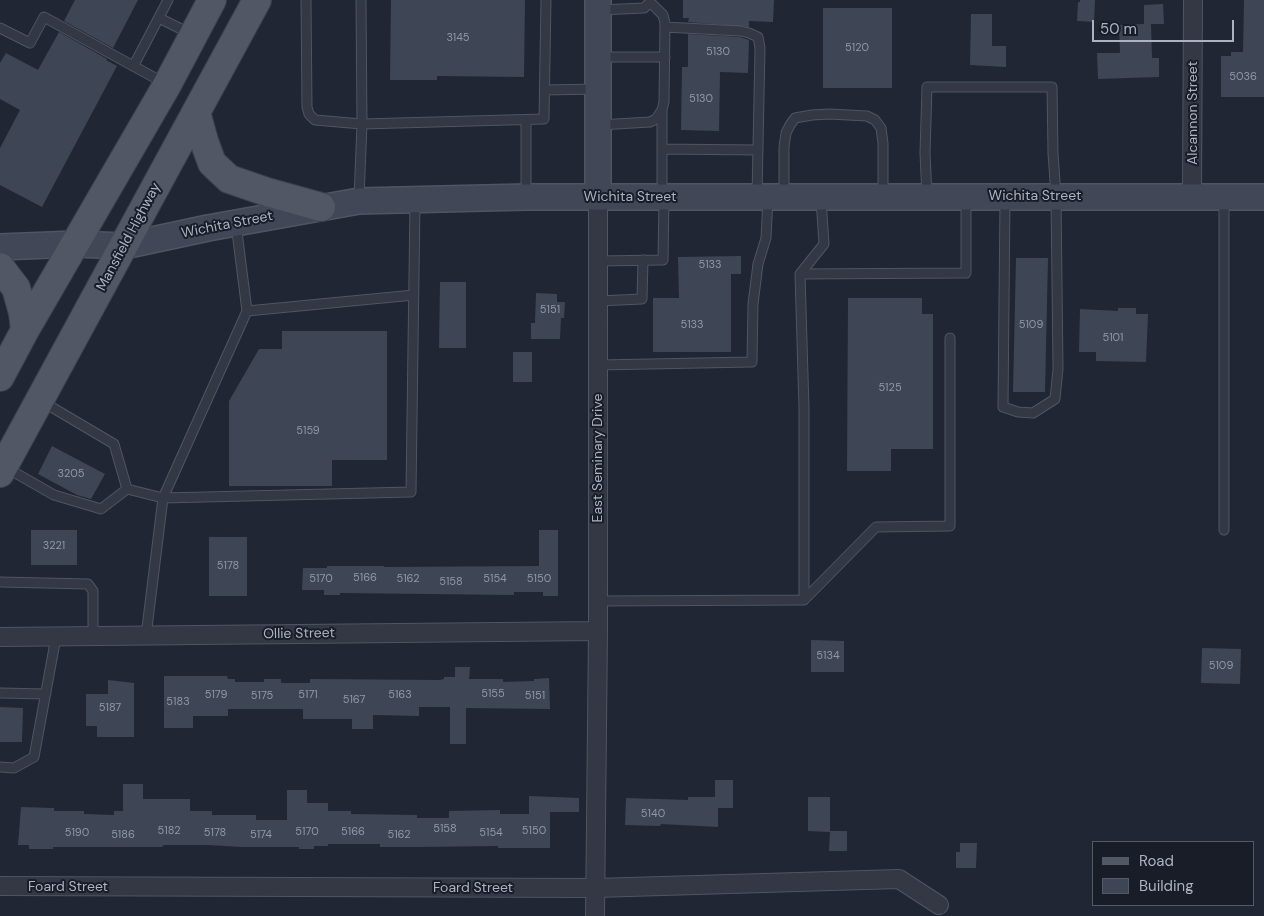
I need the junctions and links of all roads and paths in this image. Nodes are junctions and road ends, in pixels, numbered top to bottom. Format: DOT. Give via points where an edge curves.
graph roads {
  1 [pos="168,0"];
  2 [pos="257,0"];
  3 [pos="306,0"];
  4 [pos="361,0"];
  5 [pos="546,0"];
  6 [pos="1193,0"];
  7 [pos="650,1"];
  8 [pos="207,2"];
  9 [pos="598,5"];
  10 [pos="159,18"];
  11 [pos="665,27"];
  12 [pos="0,28"];
  13 [pos="194,35"];
  14 [pos="598,57"];
  15 [pos="664,57"];
  16 [pos="134,65"];
  17 [pos="167,85"];
  18 [pos="598,89"];
  19 [pos="545,90"];
  20 [pos="662,110"];
  21 [pos="196,112"];
  22 [pos="526,120"];
  23 [pos="362,124"];
  24 [pos="598,125"];
  25 [pos="662,150"];
  26 [pos="758,150"];
  27 [pos="821,196"];
  28 [pos="883,196"];
  29 [pos="927,196"];
  30 [pos="966,196"];
  31 [pos="1006,196"];
  32 [pos="1056,196"];
  33 [pos="1192,196"];
  34 [pos="1224,196"];
  35 [pos="1264,196"];
  36 [pos="526,197"];
  37 [pos="598,197"];
  38 [pos="663,197"];
  39 [pos="770,197"];
  40 [pos="415,199"];
  41 [pos="359,201"];
  42 [pos="321,207"];
  43 [pos="236,223"];
  44 [pos="75,244"];
  45 [pos="124,246"];
  46 [pos="0,247"];
  47 [pos="643,260"];
  48 [pos="598,261"];
  49 [pos="0,267"];
  50 [pos="800,274"];
  51 [pos="414,295"];
  52 [pos="598,301"];
  53 [pos="248,311"];
  54 [pos="25,330"];
  55 [pos="950,338"];
  56 [pos="598,365"];
  57 [pos="0,378"];
  58 [pos="40,400"];
  59 [pos="2,470"];
  60 [pos="127,489"];
  61 [pos="162,498"];
  62 [pos="1224,530"];
  63 [pos="0,582"];
  64 [pos="804,600"];
  65 [pos="598,601"];
  66 [pos="598,631"];
  67 [pos="93,636"];
  68 [pos="146,636"];
  69 [pos="0,637"];
  70 [pos="56,637"];
  71 [pos="0,693"];
  72 [pos="46,694"];
  73 [pos="0,767"];
  74 [pos="0,886"];
  75 [pos="595,888"];
  76 [pos="939,905"];
  77 [pos="595,916"];
  1 -- 10 [label="lane"];
  2 -- 21 [label="main road, Mansfield Highway"];
  3 -- 23 [label="lane" via="309,114 315,120"];
  4 -- 23 [label="lane"];
  5 -- 19 [label="lane"];
  6 -- 33 [label="street, Alcannon Street"];
  7 -- 9 [label="lane" via="644,8"];
  7 -- 11 [label="lane" via="663,15"];
  8 -- 13 [label="main road"];
  9 -- 14 [label="main road, East Seminary Drive"];
  10 -- 13 [label="lane"];
  10 -- 16 [label="lane"];
  11 -- 15 [label="lane"];
  11 -- 26 [label="lane" via="741,31 758,37"];
  12 -- 16 [label="lane" via="30,44 44,17"];
  13 -- 17 [label="main road"];
  14 -- 15 [label="lane"];
  14 -- 18 [label="main road, East Seminary Drive"];
  15 -- 20 [label="lane"];
  16 -- 17 [label="lane"];
  17 -- 44 [label="main road"];
  18 -- 19 [label="lane"];
  18 -- 24 [label="main road, East Seminary Drive"];
  19 -- 22 [label="lane" via="544,119"];
  20 -- 24 [label="lane" via="650,122"];
  20 -- 25 [label="lane"];
  21 -- 42 [label="main road" via="212,162 229,179"];
  21 -- 45 [label="main road, Mansfield Highway"];
  22 -- 23 [label="lane"];
  22 -- 36 [label="lane"];
  23 -- 41 [label="lane"];
  24 -- 37 [label="main road, East Seminary Drive"];
  25 -- 26 [label="lane"];
  25 -- 38 [label="lane"];
  26 -- 39 [label="lane"];
  27 -- 28 [label="main road, Wichita Street"];
  27 -- 39 [label="main road, Wichita Street"];
  27 -- 50 [label="lane" via="824,244"];
  28 -- 29 [label="main road, Wichita Street"];
  28 -- 39 [label="lane" via="881,128 867,116 829,114 795,118 786,133"];
  29 -- 30 [label="main road, Wichita Street"];
  29 -- 32 [label="lane" via="928,87 1052,87"];
  30 -- 31 [label="main road, Wichita Street"];
  30 -- 50 [label="lane" via="966,273"];
  31 -- 32 [label="main road, Wichita Street"];
  31 -- 32 [label="lane" via="1003,407 1033,413 1055,399 1058,369"];
  32 -- 33 [label="main road, Wichita Street"];
  33 -- 34 [label="main road, Wichita Street"];
  34 -- 35 [label="main road, Wichita Street"];
  34 -- 62 [label="lane"];
  36 -- 37 [label="main road, Wichita Street"];
  36 -- 40 [label="main road, Wichita Street"];
  37 -- 38 [label="main road, Wichita Street"];
  37 -- 48 [label="street, East Seminary Drive"];
  38 -- 39 [label="main road, Wichita Street"];
  38 -- 47 [label="lane" via="663,260"];
  39 -- 56 [label="lane" via="753,304 752,362"];
  40 -- 41 [label="main road, Wichita Street"];
  40 -- 51 [label="lane"];
  41 -- 42 [label="main road, Wichita Street"];
  42 -- 43 [label="main road, Wichita Street"];
  43 -- 45 [label="main road, Wichita Street"];
  43 -- 53 [label="lane"];
  44 -- 45 [label="main road, Wichita Street"];
  44 -- 46 [label="main road, Wichita Street"];
  44 -- 54 [label="main road"];
  45 -- 58 [label="main road, Mansfield Highway"];
  47 -- 48 [label="lane"];
  47 -- 52 [label="lane" via="642,299"];
  48 -- 52 [label="street, East Seminary Drive"];
  49 -- 54 [label="main road" via="16,288"];
  50 -- 64 [label="lane"];
  51 -- 53 [label="lane"];
  51 -- 61 [label="lane" via="411,492"];
  52 -- 56 [label="street, East Seminary Drive"];
  53 -- 61 [label="lane"];
  54 -- 57 [label="main road"];
  55 -- 64 [label="lane" via="950,526 876,527"];
  56 -- 65 [label="street, East Seminary Drive"];
  58 -- 59 [label="main road, Mansfield Highway"];
  58 -- 60 [label="lane" via="114,444"];
  59 -- 60 [label="lane" via="54,495 101,508"];
  60 -- 61 [label="lane"];
  61 -- 68 [label="lane"];
  63 -- 67 [label="lane" via="88,584 93,590"];
  64 -- 65 [label="lane"];
  65 -- 66 [label="street, East Seminary Drive"];
  66 -- 68 [label="street, Ollie Street"];
  66 -- 75 [label="street, East Seminary Drive"];
  67 -- 68 [label="street, Ollie Street"];
  67 -- 70 [label="street, Ollie Street"];
  69 -- 70 [label="street, Ollie Street"];
  70 -- 72 [label="lane"];
  71 -- 72 [label="lane"];
  72 -- 73 [label="lane" via="34,757 14,768"];
  74 -- 75 [label="street, Foard Street"];
  75 -- 76 [label="street, Foard Street" via="899,879"];
  75 -- 77 [label="street, East Seminary Drive"];
}
